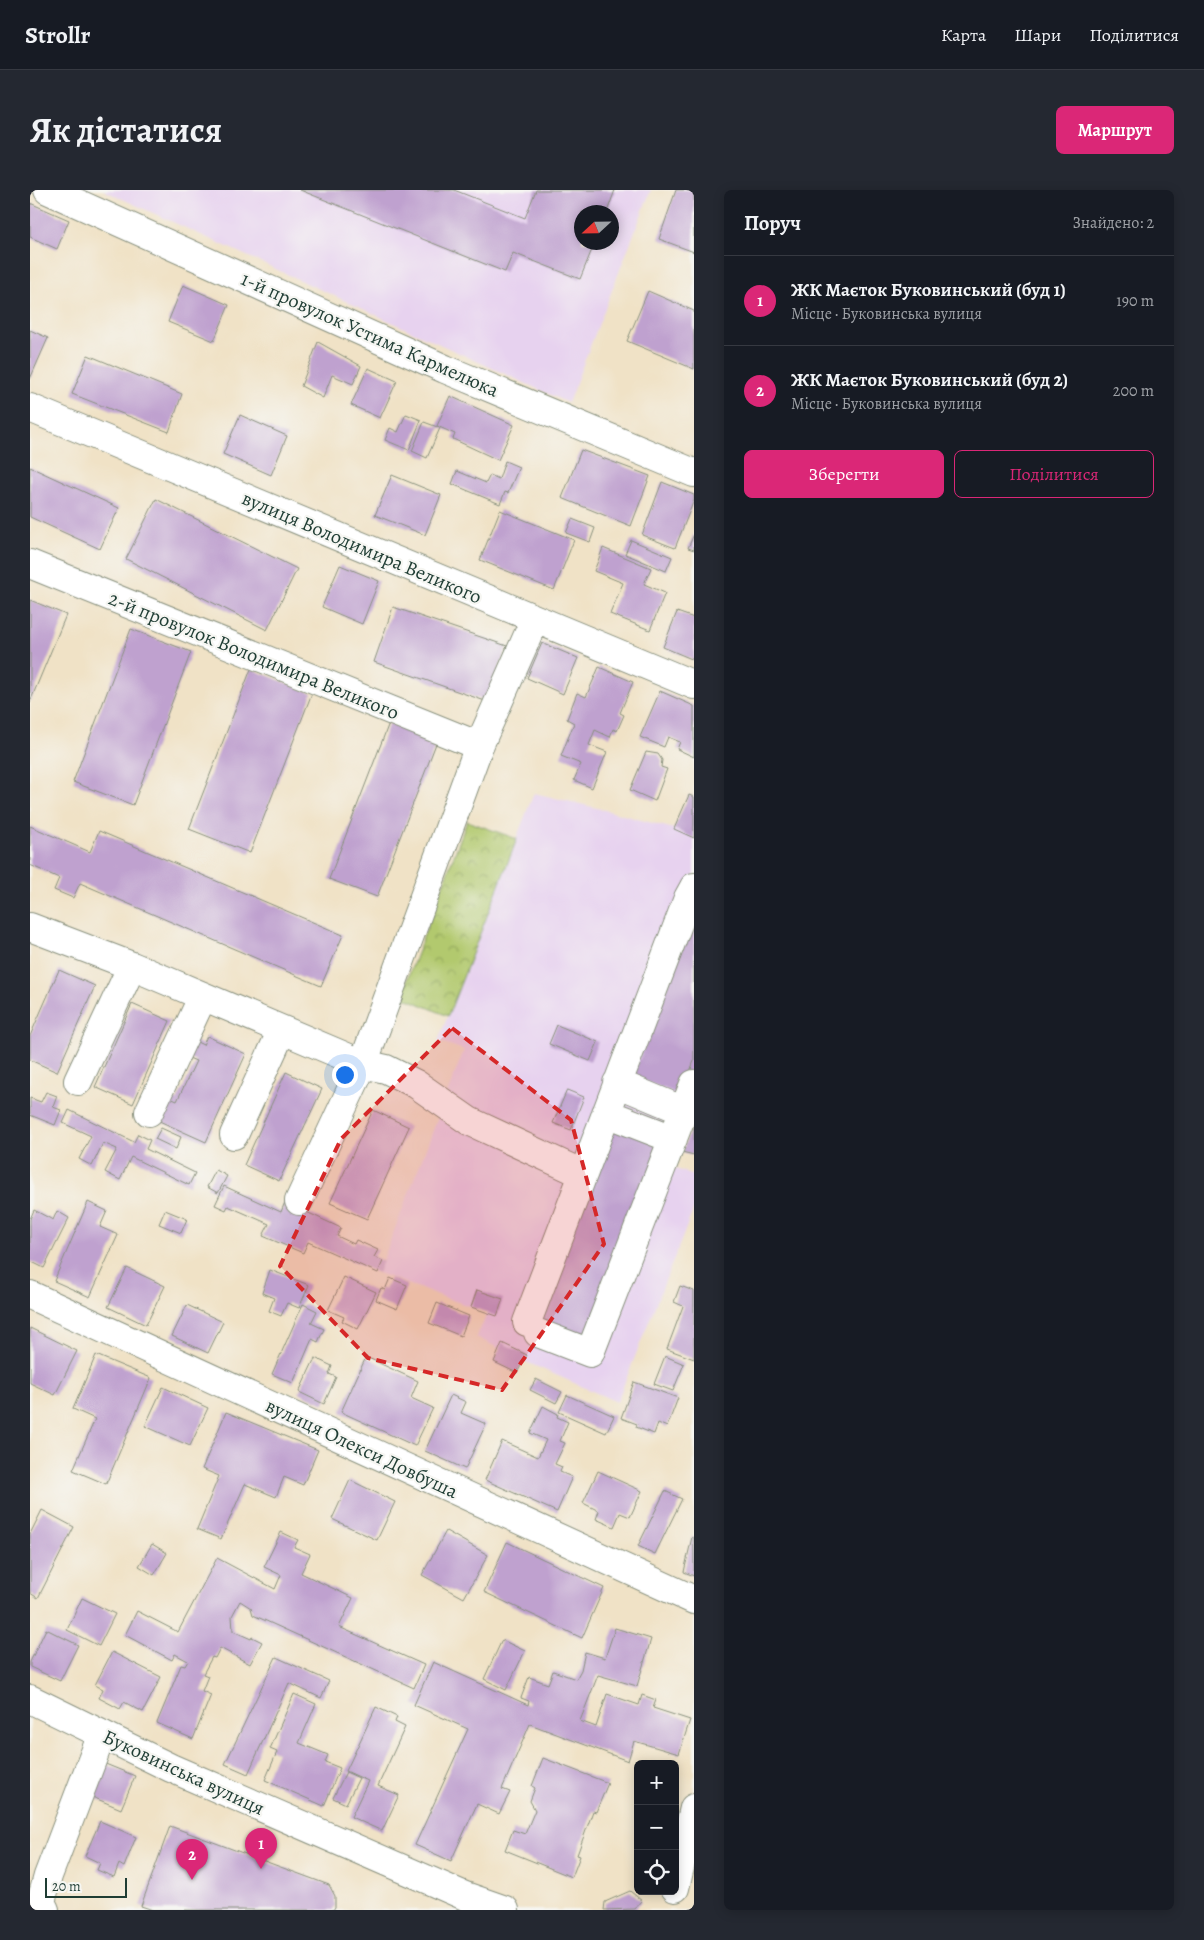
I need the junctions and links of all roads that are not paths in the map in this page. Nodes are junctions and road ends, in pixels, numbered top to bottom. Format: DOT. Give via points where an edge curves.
graph roads {
  1 [pos="48,190"];
  2 [pos="30,408"];
  3 [pos="694,473"];
  4 [pos="30,564"];
  5 [pos="535,619"];
  6 [pos="694,685"];
  7 [pos="479,746"];
  8 [pos="694,887"];
  9 [pos="30,927"];
  10 [pos="132,966"];
  11 [pos="203,996"];
  12 [pos="282,1030"];
  13 [pos="363,1064"];
  14 [pos="78,1081"];
  15 [pos="617,1083"];
  16 [pos="694,1084"];
  17 [pos="684,1111"];
  18 [pos="149,1112"];
  19 [pos="606,1113"];
  20 [pos="234,1136"];
  21 [pos="673,1139"];
  22 [pos="583,1174"];
  23 [pos="299,1201"];
  24 [pos="30,1295"];
  25 [pos="694,1600"];
  26 [pos="30,1699"];
  27 [pos="102,1734"];
  28 [pos="694,1808"];
  29 [pos="679,1872"];
  30 [pos="674,1895"];
  31 [pos="45,1910"];
  32 [pos="505,1910"];
  33 [pos="671,1910"];
  1 -- 3 [label="street, 1-й провулок Устима Кармелюка" via="445,369"];
  2 -- 5 [label="street, вулиця Володимира Великого"];
  4 -- 7 [label="street, 2-й провулок Володимира Великого"];
  5 -- 6 [label="street, вулиця Володимира Великого"];
  5 -- 7 [label="street"];
  7 -- 13 [label="street"];
  8 -- 15 [label="street"];
  9 -- 10 [label="street"];
  10 -- 11 [label="street"];
  10 -- 14 [label="street"];
  11 -- 12 [label="street"];
  11 -- 18 [label="street"];
  12 -- 13 [label="street"];
  12 -- 20 [label="street"];
  13 -- 22 [label="street" via="386,1069 416,1084 469,1121"];
  13 -- 23 [label="street"];
  15 -- 17 [label="street"];
  15 -- 19 [label="street"];
  16 -- 17 [label="street"];
  17 -- 21 [label="street"];
  19 -- 21 [label="street"];
  19 -- 22 [label="street"];
  21 -- 22 [label="street" via="590,1352 532,1327"];
  24 -- 25 [label="street, вулиця Олекси Довбуша"];
  26 -- 27 [label="street, Буковинська вулиця"];
  27 -- 31 [label="street" via="48,1876 41,1902"];
  27 -- 32 [label="street, Буковинська вулиця" via="360,1851"];
  28 -- 29 [label="street"];
  30 -- 33 [label="street"];
}
